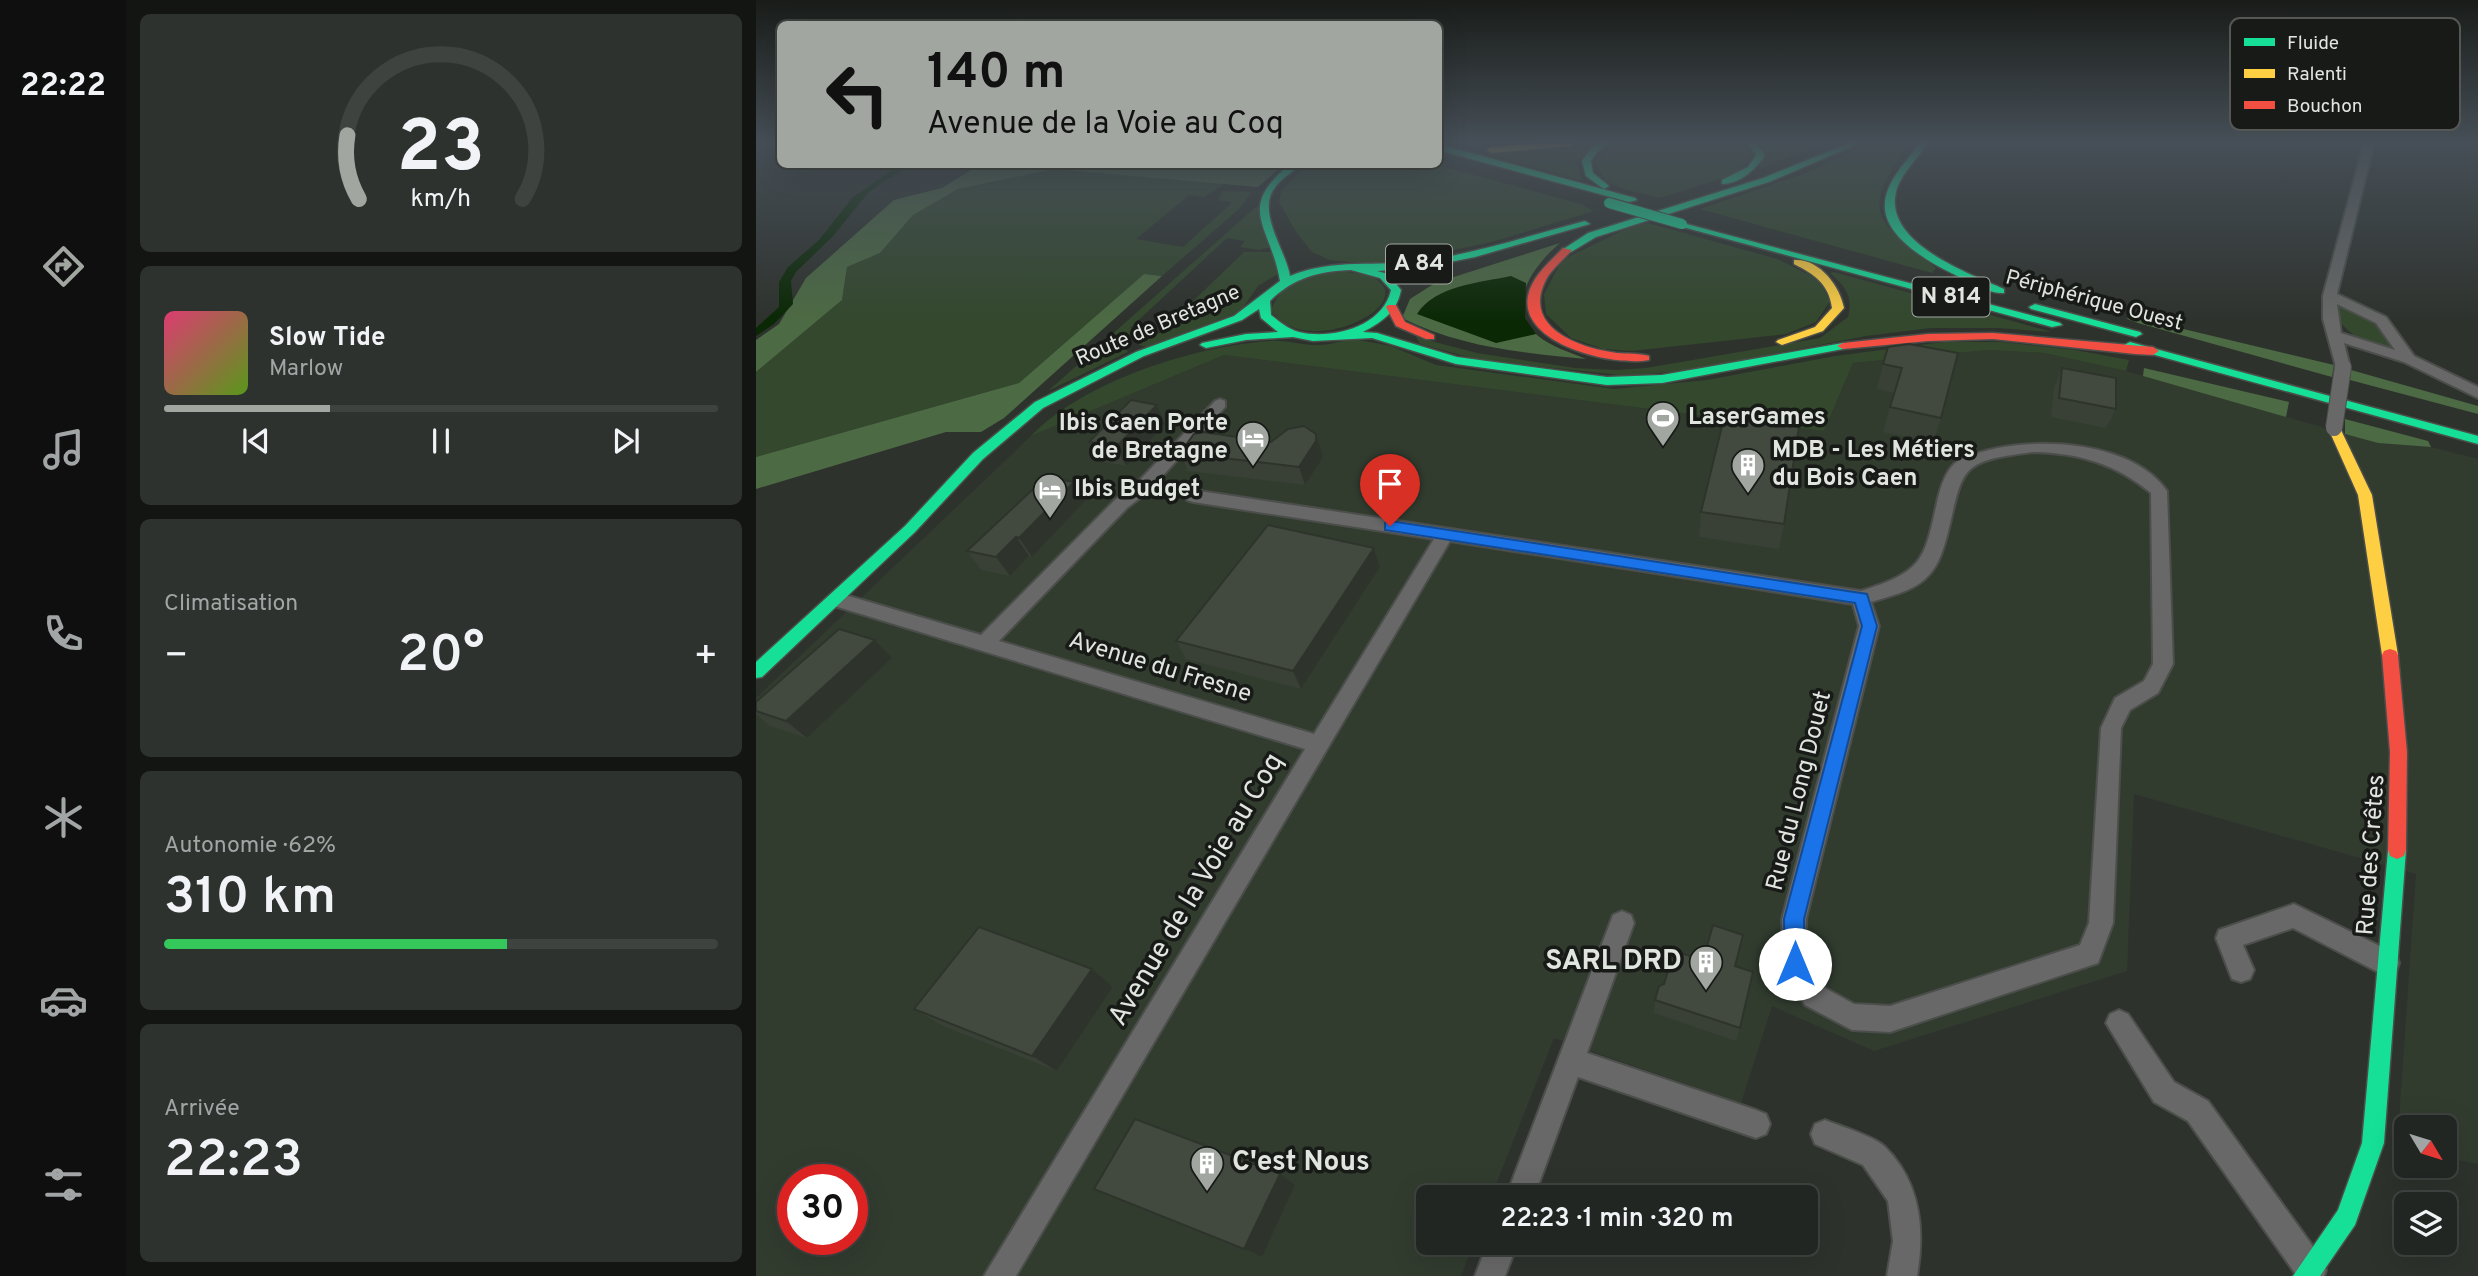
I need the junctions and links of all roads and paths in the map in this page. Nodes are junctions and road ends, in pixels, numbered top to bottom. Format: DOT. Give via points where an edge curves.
graph roads {
  1 [pos="1266,203"];
  2 [pos="1273,203"];
  3 [pos="1607,203"];
  4 [pos="1642,203"];
  5 [pos="1661,203"];
  6 [pos="1691,203"];
  7 [pos="1696,203"];
  8 [pos="1890,203"];
  9 [pos="2354,203"];
  10 [pos="1284,226"];
  11 [pos="1749,242"];
  12 [pos="1307,253"];
  13 [pos="1340,267"];
  14 [pos="1362,268"];
  15 [pos="1284,281"];
  16 [pos="2330,296"];
  17 [pos="1265,300"];
  18 [pos="1394,303"];
  19 [pos="2029,305"];
  20 [pos="1293,334"];
  21 [pos="1332,335"];
  22 [pos="2335,336"];
  23 [pos="2153,351"];
  24 [pos="1656,358"];
  25 [pos="2409,359"];
  26 [pos="2478,393"];
  27 [pos="1220,404"];
  28 [pos="2478,425"];
  29 [pos="2334,428"];
  30 [pos="2478,440"];
  31 [pos="1193,496"];
  32 [pos="911,529"];
  33 [pos="1445,535"];
  34 [pos="1861,598"];
  35 [pos="835,599"];
  36 [pos="985,643"];
  37 [pos="756,672"];
  38 [pos="1319,744"];
  39 [pos="1622,923"];
  40 [pos="2387,963"];
  41 [pos="2241,970"];
  42 [pos="2119,1023"];
  43 [pos="1571,1061"];
  44 [pos="1756,1124"];
  45 [pos="1825,1134"];
  46 [pos="1524,1185"];
  47 [pos="1498,1255"];
  48 [pos="2308,1273"];
  49 [pos="999,1276"];
  50 [pos="1490,1276"];
  51 [pos="1902,1276"];
  1 -- 15 [label="main road" via="1264,212 1286,266"];
  2 -- 10 [label="main road"];
  3 -- 11 [label="main road, N 814, bridge"];
  4 -- 19 [label="main road, Périphérique Ouest / N 814"];
  5 -- 14 [label="main road, A 84" via="1475,253 1395,269"];
  6 -- 18 [label="main road, A 84" via="1419,283"];
  7 -- 24 [label="main road" via="1570,245 1550,262 1535,287 1539,318 1558,340 1603,356"];
  8 -- 19 [label="main road" via="1897,224 1942,265"];
  9 -- 16 [label="street"];
  11 -- 18 [label="main road" via="1829,281 1838,309 1827,322 1805,335 1627,366 1520,356 1427,336 1401,325 1393,317"];
  11 -- 23 [label="main road, Périphérique Ouest / N 814"];
  12 -- 13 [label="main road"];
  13 -- 14 [label="main road"];
  13 -- 15 [label="main road"];
  14 -- 18 [label="main road" via="1389,279 1396,292"];
  15 -- 17 [label="main road, Route de Bretagne"];
  16 -- 22 [label="street"];
  16 -- 25 [label="street" via="2381,320"];
  17 -- 20 [label="main road" via="1263,308 1270,323"];
  17 -- 32 [label="main road, Route de Bretagne" via="1238,318 1140,354 1039,405 957,477"];
  18 -- 21 [label="main road" via="1362,328"];
  19 -- 28 [label="main road, Périphérique Ouest / N 814"];
  20 -- 21 [label="main road, Route de Bretagne"];
  20 -- 32 [label="main road, Route de Bretagne" via="1246,337 1187,350 1083,391 1028,425 939,509"];
  21 -- 23 [label="main road, Route de Bretagne" via="1373,335 1456,360 1607,381 1662,379 1843,346 1948,336 2015,337 2114,351"];
  22 -- 25 [label="street"];
  22 -- 29 [label="street, bridge" via="2343,368"];
  23 -- 30 [label="main road, Périphérique Ouest / N 814"];
  25 -- 26 [label="street"];
  27 -- 36 [label="street"];
  29 -- 40 [label="main road, Rue des Crêtes" via="2365,495 2399,718 2401,798"];
  31 -- 33 [label="street"];
  32 -- 35 [label="main road, Route de Bretagne"];
  33 -- 34 [label="street"];
  33 -- 38 [label="street, Avenue de la Voie au Coq"];
  34 -- 34 [label="street, Rue du Long Douet" via="1870,626 1794,919 1795,964 1814,996 1852,1017 1890,1019 2089,954 2101,923 2110,728 2122,704 2151,687 2163,664 2159,491 2139,472 2115,460 2054,446 2016,446 1976,459 1959,468 1951,481 1934,556 1924,573"];
  35 -- 36 [label="street, Avenue du Fresne"];
  35 -- 37 [label="main road, Route de Bretagne"];
  36 -- 38 [label="street, Avenue du Fresne"];
  38 -- 49 [label="street, Avenue de la Voie au Coq"];
  39 -- 43 [label="street"];
  40 -- 41 [label="street" via="2294,916 2228,938"];
  40 -- 48 [label="main road, Rue des Crêtes" via="2374,1143 2347,1217"];
  42 -- 48 [label="street" via="2164,1092 2197,1111"];
  43 -- 44 [label="street"];
  43 -- 46 [label="street"];
  45 -- 51 [label="street" via="1873,1155 1902,1196 1908,1241"];
  47 -- 50 [label="street"];
}
